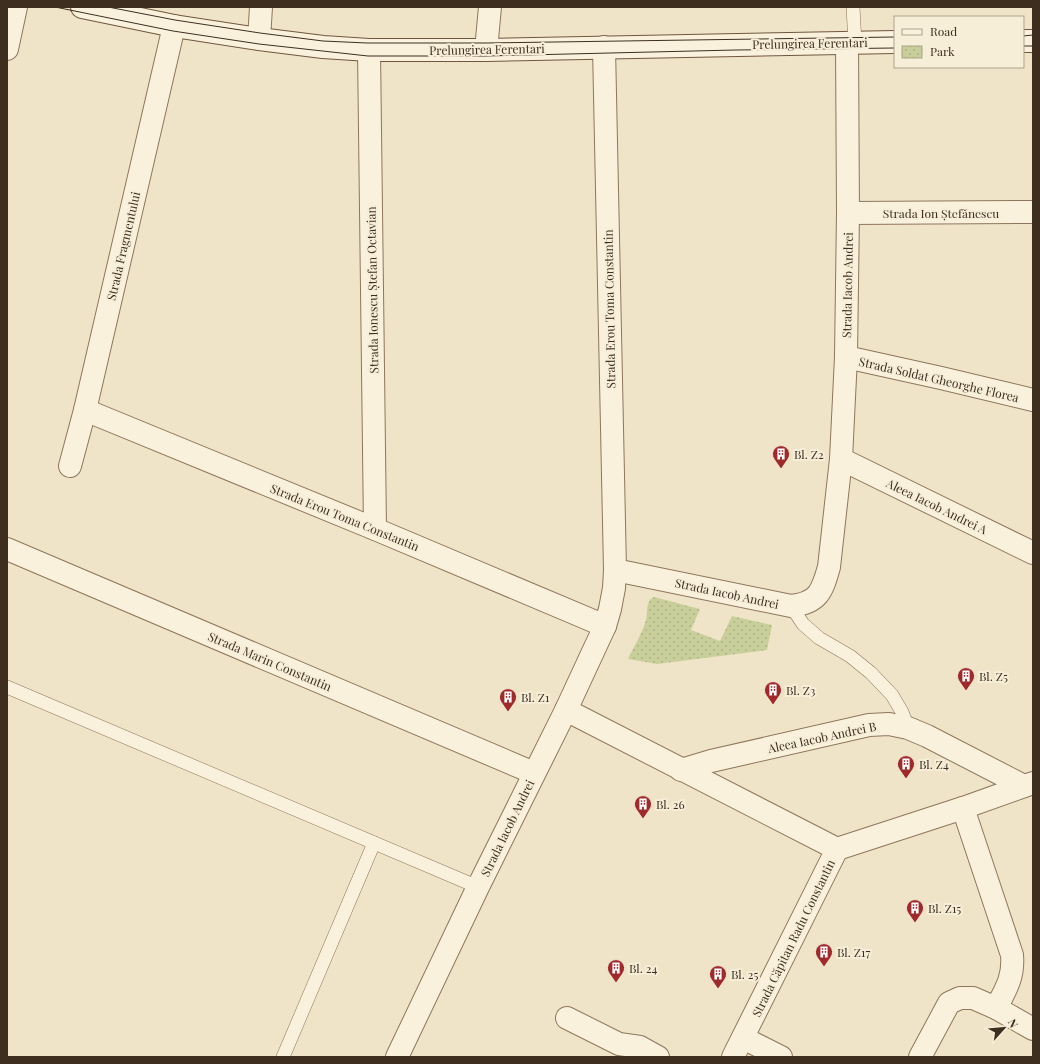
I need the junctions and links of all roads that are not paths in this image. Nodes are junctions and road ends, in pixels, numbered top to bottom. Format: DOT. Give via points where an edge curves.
graph roads {
  1 [pos="16,7"];
  2 [pos="82,7"];
  3 [pos="261,7"];
  4 [pos="490,7"];
  5 [pos="853,7"];
  6 [pos="174,26"];
  7 [pos="259,39"];
  8 [pos="894,42"];
  9 [pos="851,43"];
  10 [pos="7,48"];
  11 [pos="604,48"];
  12 [pos="369,50"];
  13 [pos="486,50"];
  14 [pos="1033,212"];
  15 [pos="848,213"];
  16 [pos="846,357"];
  17 [pos="1033,400"];
  18 [pos="85,410"];
  19 [pos="841,459"];
  20 [pos="70,466"];
  21 [pos="375,529"];
  22 [pos="7,549"];
  23 [pos="1033,553"];
  24 [pos="615,570"];
  25 [pos="791,606"];
  26 [pos="605,626"];
  27 [pos="7,687"];
  28 [pos="566,710"];
  29 [pos="908,728"];
  30 [pos="681,770"];
  31 [pos="534,774"];
  32 [pos="1028,785"];
  33 [pos="963,808"];
  34 [pos="374,843"];
  35 [pos="837,849"];
  36 [pos="478,887"];
  37 [pos="996,1008"];
  38 [pos="567,1018"];
  39 [pos="1033,1029"];
  40 [pos="743,1038"];
  41 [pos="283,1057"];
  42 [pos="397,1057"];
  43 [pos="658,1057"];
  44 [pos="734,1057"];
  45 [pos="781,1057"];
  46 [pos="920,1057"];
  1 -- 10 [label="street"];
  2 -- 6 [label="street, Prelungirea Ferentari"];
  3 -- 7 [label="street"];
  4 -- 13 [label="street"];
  5 -- 9 [label="lane"];
  6 -- 7 [label="street, Prelungirea Ferentari"];
  6 -- 18 [label="street, Strada Fragmentului"];
  7 -- 12 [label="street, Prelungirea Ferentari"];
  8 -- 9 [label="street, Prelungirea Ferentari"];
  9 -- 11 [label="street, Prelungirea Ferentari"];
  9 -- 15 [label="street, Strada Iacob Andrei"];
  11 -- 13 [label="street, Prelungirea Ferentari"];
  11 -- 24 [label="street, Strada Erou Toma Constantin"];
  12 -- 13 [label="street, Prelungirea Ferentari"];
  12 -- 21 [label="street, Strada Ionescu Ștefan Octavian"];
  14 -- 15 [label="street, Strada Ion Ștefănescu"];
  15 -- 16 [label="street, Strada Iacob Andrei"];
  16 -- 17 [label="street, Strada Soldat Gheorghe Florea"];
  16 -- 19 [label="street, Strada Iacob Andrei"];
  18 -- 20 [label="street, Strada Fragmentului"];
  18 -- 21 [label="street, Strada Erou Toma Constantin"];
  19 -- 23 [label="street, Aleea Iacob Andrei A"];
  19 -- 25 [label="street, Strada Iacob Andrei" via="829,567 825,581 817,597 803,605"];
  21 -- 26 [label="street, Strada Erou Toma Constantin"];
  22 -- 31 [label="street, Strada Marin Constantin"];
  24 -- 25 [label="street, Strada Iacob Andrei"];
  24 -- 26 [label="street, Strada Iacob Andrei" via="614,588"];
  25 -- 29 [label="lane" via="803,624 819,638 850,656 892,694"];
  26 -- 28 [label="street, Strada Iacob Andrei"];
  27 -- 34 [label="lane"];
  28 -- 30 [label="street"];
  28 -- 31 [label="street, Strada Iacob Andrei"];
  29 -- 30 [label="street, Aleea Iacob Andrei B" via="889,724 869,725"];
  29 -- 32 [label="street, Aleea Iacob Andrei B"];
  30 -- 35 [label="street"];
  31 -- 36 [label="street, Strada Iacob Andrei"];
  32 -- 33 [label="street, Strada Căpitan Radu Constantin"];
  33 -- 35 [label="street, Strada Căpitan Radu Constantin"];
  33 -- 37 [label="street" via="1012,955 1011,980"];
  34 -- 36 [label="lane"];
  34 -- 41 [label="lane"];
  35 -- 40 [label="street, Strada Căpitan Radu Constantin"];
  36 -- 42 [label="street, Strada Iacob Andrei"];
  37 -- 39 [label="street"];
  37 -- 46 [label="street" via="973,998 960,998 949,1003"];
  38 -- 43 [label="street" via="619,1044 640,1048"];
  40 -- 44 [label="street, Strada Căpitan Radu Constantin"];
  40 -- 45 [label="street"];
}
